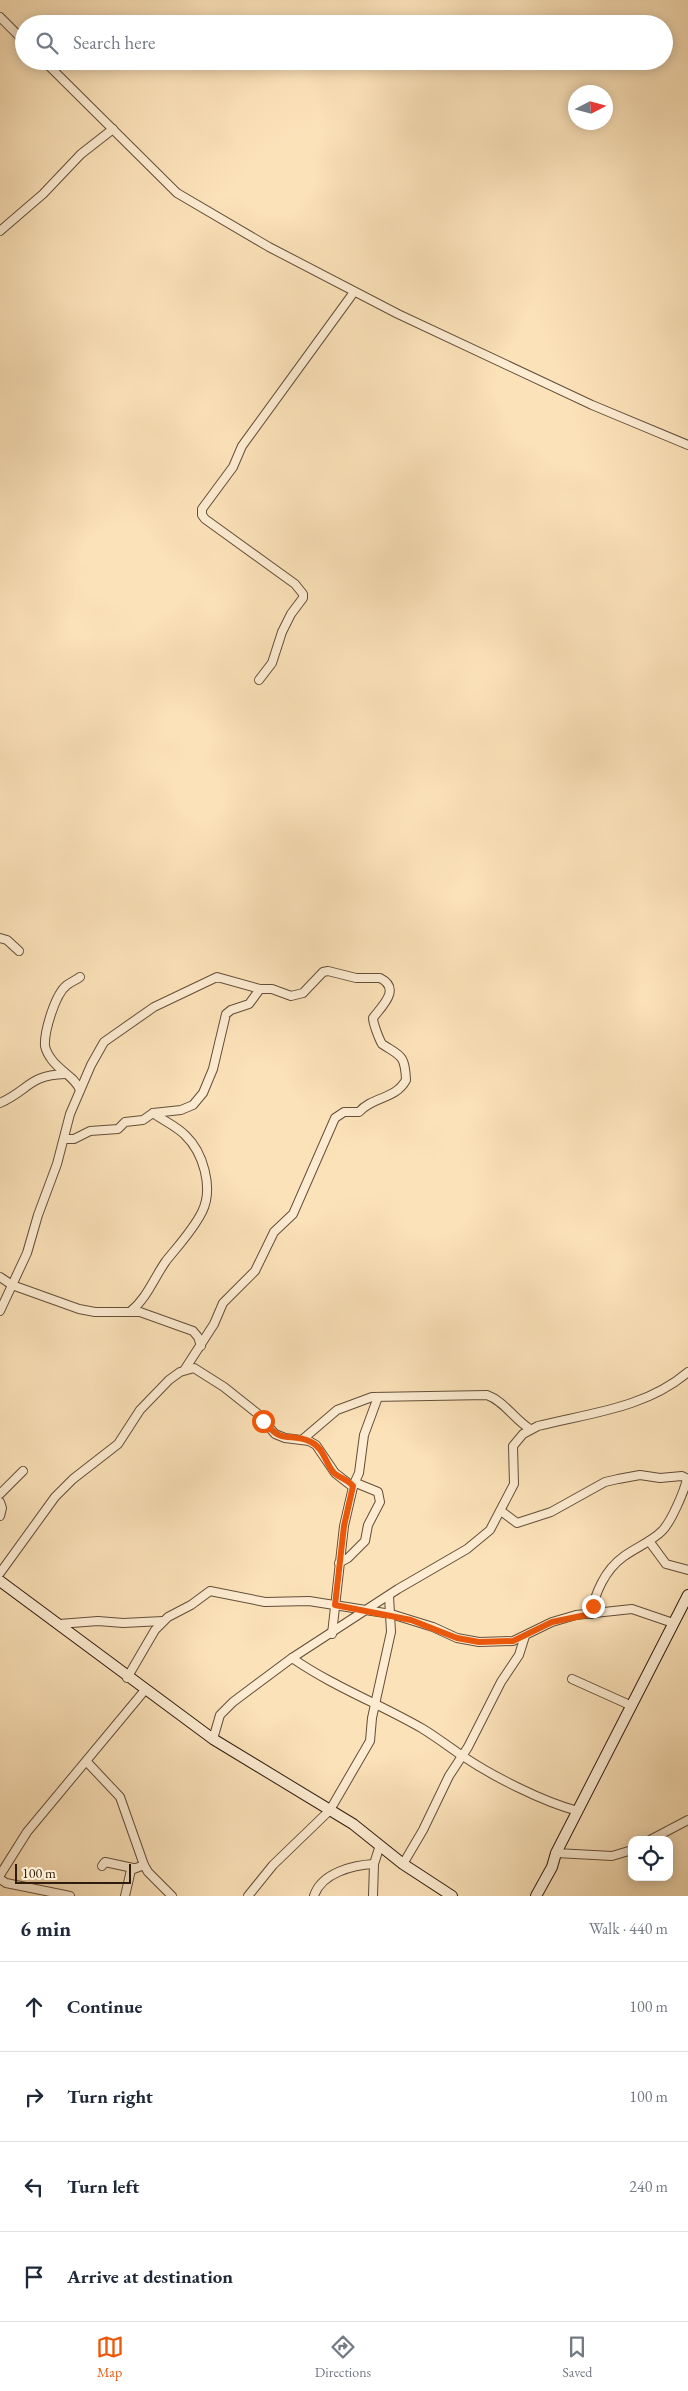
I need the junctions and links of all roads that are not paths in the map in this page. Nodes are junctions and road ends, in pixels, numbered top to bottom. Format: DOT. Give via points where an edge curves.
graph roads {
  1 [pos="0,16"];
  2 [pos="15,32"];
  3 [pos="53,70"];
  4 [pos="113,129"];
  5 [pos="0,231"];
  6 [pos="354,292"];
  7 [pos="688,446"];
  8 [pos="259,680"];
  9 [pos="0,938"];
  10 [pos="19,951"];
  11 [pos="80,977"];
  12 [pos="260,989"];
  13 [pos="65,1074"];
  14 [pos="80,1090"];
  15 [pos="0,1103"];
  16 [pos="153,1113"];
  17 [pos="65,1139"];
  18 [pos="0,1278"];
  19 [pos="12,1284"];
  20 [pos="0,1311"];
  21 [pos="131,1311"];
  22 [pos="201,1346"];
  23 [pos="185,1369"];
  24 [pos="688,1372"];
  25 [pos="378,1396"];
  26 [pos="530,1429"];
  27 [pos="303,1439"];
  28 [pos="22,1471"];
  29 [pos="688,1479"];
  30 [pos="354,1485"];
  31 [pos="0,1494"];
  32 [pos="0,1502"];
  33 [pos="501,1511"];
  34 [pos="0,1516"];
  35 [pos="649,1541"];
  36 [pos="339,1563"];
  37 [pos="688,1570"];
  38 [pos="0,1573"];
  39 [pos="688,1595"];
  40 [pos="389,1596"];
  41 [pos="335,1605"];
  42 [pos="365,1611"];
  43 [pos="391,1614"];
  44 [pos="591,1614"];
  45 [pos="163,1621"];
  46 [pos="673,1623"];
  47 [pos="59,1624"];
  48 [pos="332,1634"];
  49 [pos="524,1636"];
  50 [pos="292,1658"];
  51 [pos="127,1678"];
  52 [pos="572,1678"];
  53 [pos="145,1690"];
  54 [pos="375,1703"];
  55 [pos="632,1706"];
  56 [pos="213,1739"];
  57 [pos="462,1756"];
  58 [pos="87,1762"];
  59 [pos="330,1810"];
  60 [pos="578,1811"];
  61 [pos="688,1820"];
  62 [pos="658,1836"];
  63 [pos="380,1845"];
  64 [pos="628,1851"];
  65 [pos="556,1853"];
  66 [pos="374,1864"];
  67 [pos="403,1864"];
  68 [pos="144,1865"];
  69 [pos="102,1866"];
  70 [pos="133,1868"];
  71 [pos="0,1875"];
  72 [pos="0,1879"];
  73 [pos="70,1896"];
  74 [pos="125,1896"];
  75 [pos="172,1896"];
  76 [pos="248,1896"];
  77 [pos="314,1896"];
  78 [pos="373,1896"];
  79 [pos="452,1896"];
  80 [pos="536,1896"];
  1 -- 2 [label="street"];
  3 -- 4 [label="street"];
  4 -- 5 [label="street" via="81,154 43,194"];
  4 -- 6 [label="street" via="177,192 270,248"];
  6 -- 7 [label="street" via="592,405"];
  6 -- 8 [label="street" via="242,446 233,467 202,509 205,519 303,594 282,632 272,663"];
  9 -- 10 [label="street"];
  11 -- 13 [label="street" via="65,987 48,1026 46,1049"];
  12 -- 14 [label="street" via="217,978 154,1007 104,1042"];
  12 -- 16 [label="street" via="248,1004 226,1014 213,1069 193,1105 181,1110"];
  12 -- 22 [label="street" via="298,995 322,972 328,971 385,981 389,995 373,1023 382,1044 398,1052 403,1059 406,1080 396,1093 363,1107 359,1112 344,1112 335,1118 293,1214 274,1232 255,1271 223,1303"];
  13 -- 14 [label="street" via="74,1079"];
  13 -- 15 [label="street" via="48,1074"];
  14 -- 17 [label="street" via="70,1114"];
  16 -- 17 [label="street" via="144,1120 125,1122 118,1129"];
  16 -- 21 [label="street" via="187,1136 201,1158 206,1202 139,1305"];
  17 -- 19 [label="street" via="27,1252"];
  18 -- 19 [label="street"];
  19 -- 20 [label="street"];
  19 -- 21 [label="street" via="79,1309"];
  21 -- 22 [label="street" via="189,1329 197,1335"];
  22 -- 23 [label="street"];
  23 -- 27 [label="street" via="198,1370 217,1382 258,1414 275,1434"];
  23 -- 38 [label="street" via="140,1410 118,1444 73,1479 56,1497"];
  24 -- 26 [label="street" via="674,1384 644,1400"];
  25 -- 26 [label="street" via="487,1395"];
  25 -- 27 [label="street" via="337,1410"];
  25 -- 30 [label="street" via="364,1435"];
  26 -- 33 [label="street" via="513,1446 514,1484"];
  27 -- 30 [label="street" via="316,1445 335,1473"];
  28 -- 31 [label="street"];
  29 -- 33 [label="street" via="640,1475 618,1478 551,1512 517,1523"];
  29 -- 35 [label="street" via="665,1527"];
  30 -- 36 [label="street"];
  30 -- 36 [label="street" via="378,1492 380,1502 368,1525 365,1541"];
  32 -- 34 [label="street"];
  33 -- 40 [label="street" via="490,1530 467,1549"];
  35 -- 37 [label="street" via="666,1564"];
  35 -- 44 [label="street" via="621,1558 607,1575 595,1596"];
  36 -- 41 [label="street"];
  38 -- 47 [label="street"];
  39 -- 46 [label="street"];
  40 -- 42 [label="street"];
  40 -- 43 [label="street"];
  41 -- 42 [label="street"];
  41 -- 45 [label="street" via="304,1600 265,1602 210,1591"];
  41 -- 48 [label="street"];
  42 -- 43 [label="street"];
  42 -- 48 [label="street"];
  43 -- 49 [label="street" via="465,1640 502,1642"];
  43 -- 54 [label="street" via="391,1632"];
  44 -- 46 [label="street" via="637,1609"];
  44 -- 49 [label="street" via="552,1622"];
  45 -- 47 [label="street"];
  45 -- 51 [label="street"];
  46 -- 55 [label="street"];
  47 -- 51 [label="street"];
  48 -- 50 [label="street"];
  49 -- 57 [label="street" via="519,1655"];
  50 -- 54 [label="street" via="343,1690"];
  50 -- 56 [label="street" via="225,1708"];
  51 -- 53 [label="street"];
  52 -- 55 [label="street"];
  53 -- 56 [label="street"];
  53 -- 58 [label="street"];
  54 -- 57 [label="street"];
  54 -- 59 [label="street" via="370,1741"];
  55 -- 60 [label="street"];
  56 -- 59 [label="street"];
  57 -- 60 [label="street" via="496,1776"];
  57 -- 67 [label="street"];
  58 -- 68 [label="street" via="120,1797"];
  58 -- 71 [label="street" via="27,1832"];
  59 -- 63 [label="street"];
  59 -- 76 [label="street" via="273,1865"];
  60 -- 65 [label="street"];
  61 -- 62 [label="street"];
  63 -- 66 [label="street"];
  63 -- 67 [label="street"];
  64 -- 65 [label="street" via="612,1856"];
  65 -- 80 [label="street"];
  66 -- 77 [label="street" via="338,1871 318,1888"];
  66 -- 78 [label="street"];
  67 -- 79 [label="street"];
  68 -- 70 [label="street"];
  68 -- 75 [label="street"];
  69 -- 70 [label="street" via="106,1862"];
  70 -- 74 [label="street"];
  72 -- 73 [label="street"];
}
